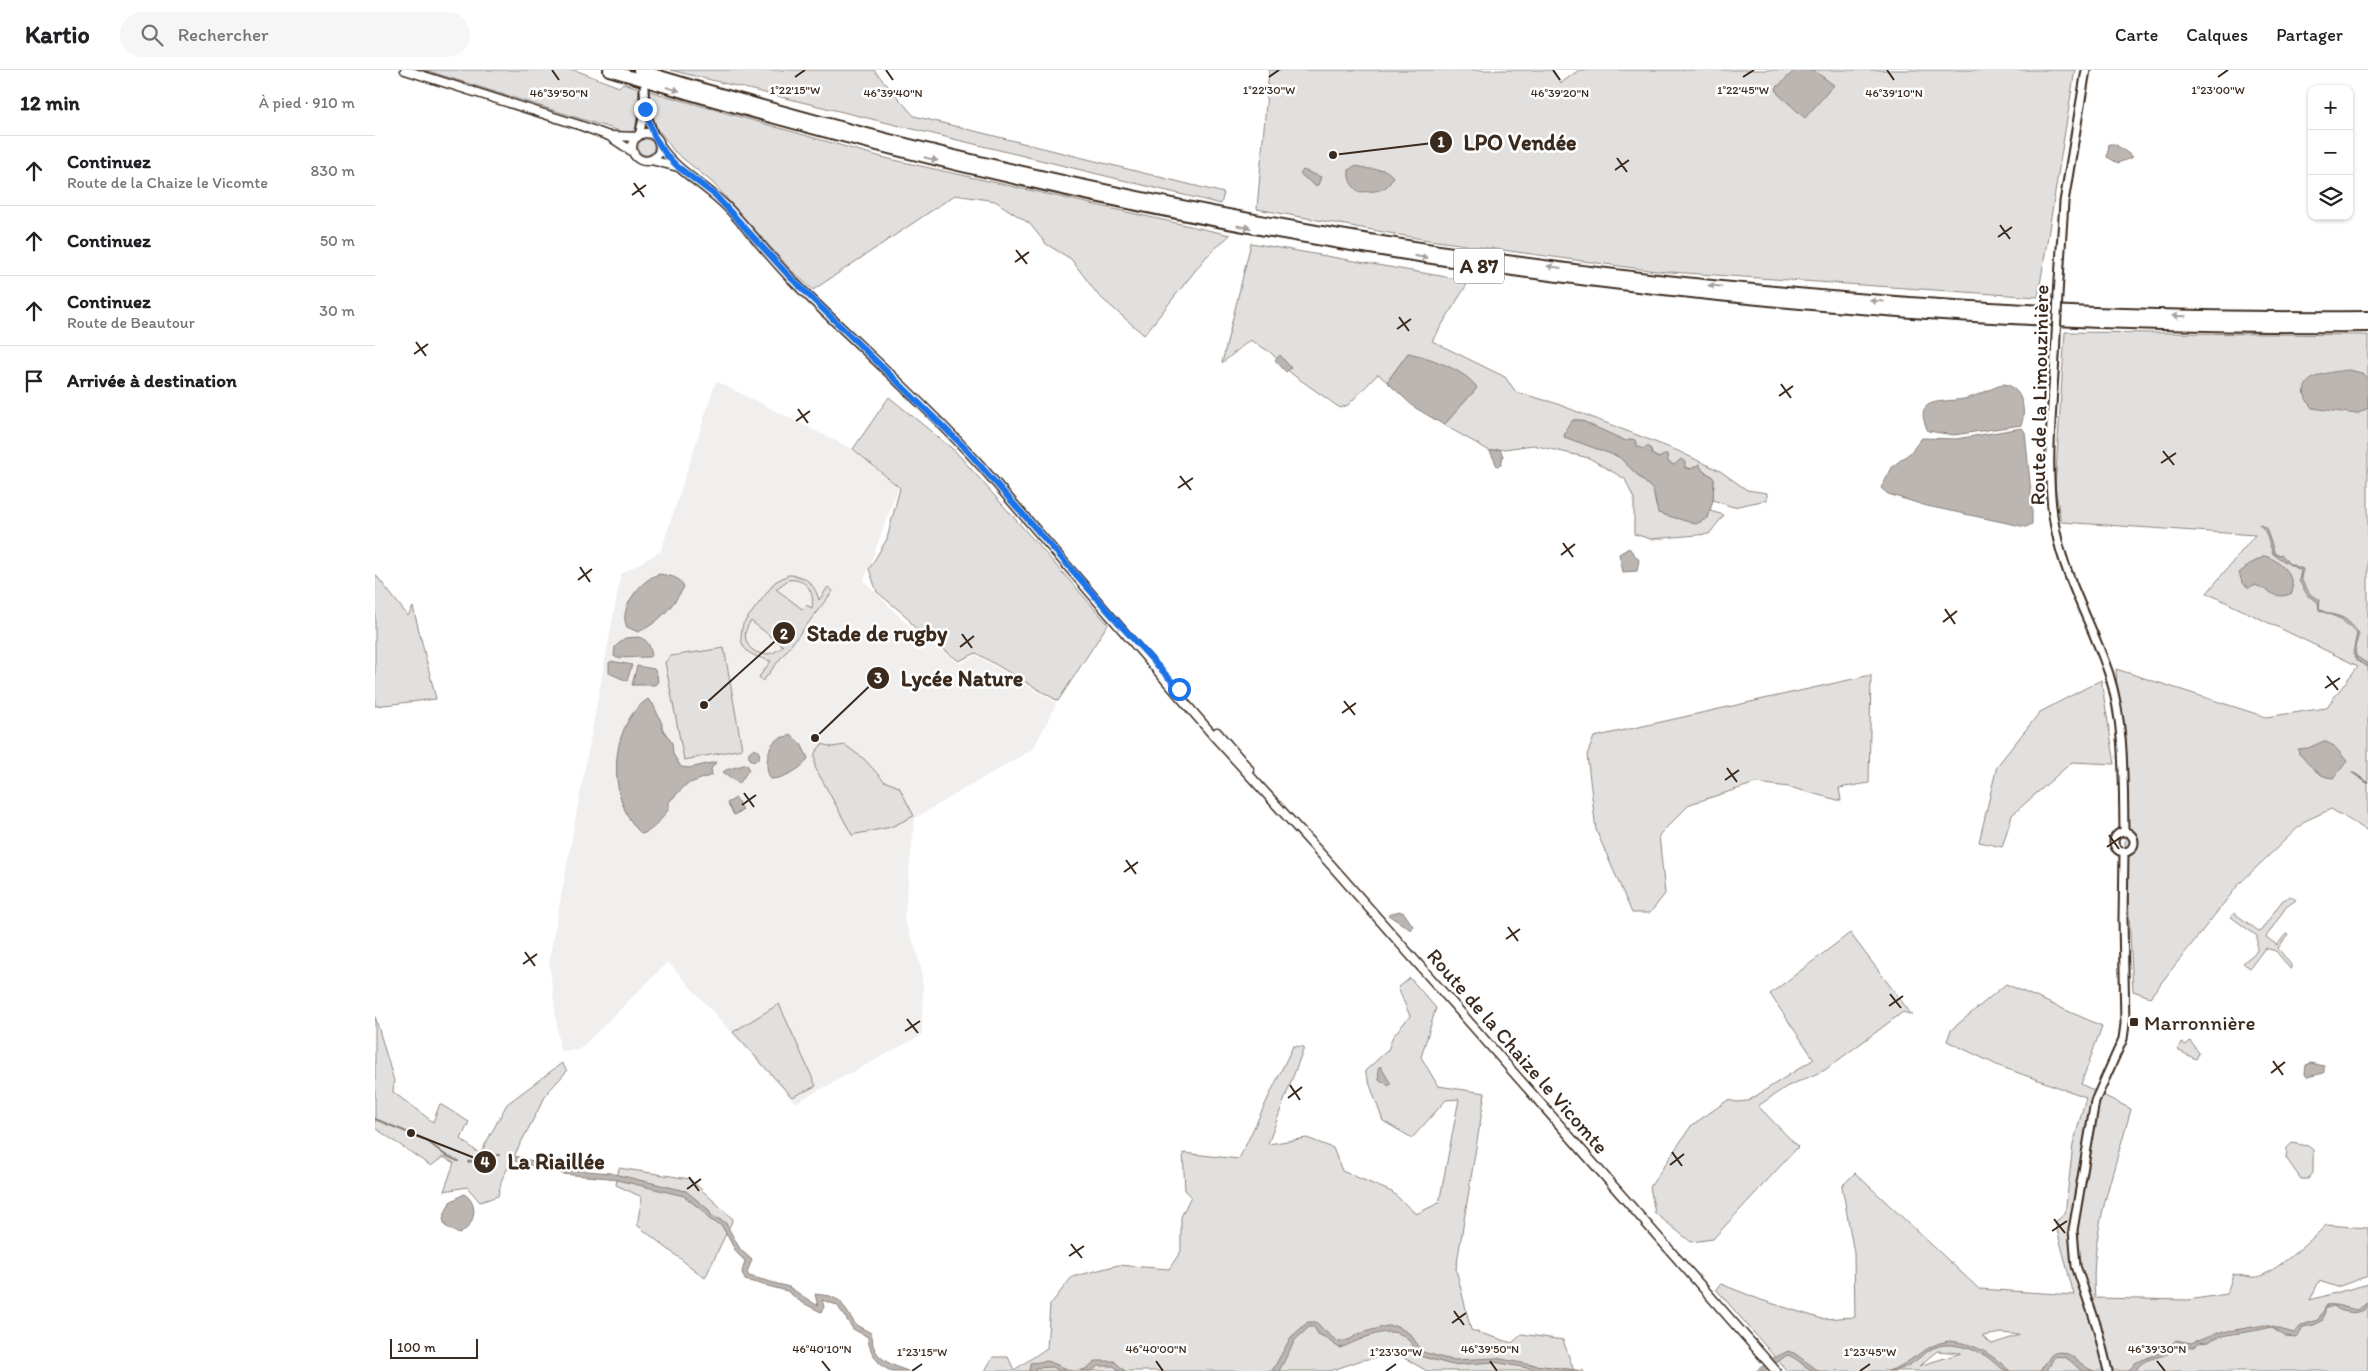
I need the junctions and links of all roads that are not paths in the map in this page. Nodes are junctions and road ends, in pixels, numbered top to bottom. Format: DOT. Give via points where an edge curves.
graph roads {
  1 [pos="405,70"];
  2 [pos="609,70"];
  3 [pos="639,70"];
  4 [pos="2086,70"];
  5 [pos="644,88"];
  6 [pos="645,109"];
  7 [pos="609,136"];
  8 [pos="638,136"];
  9 [pos="654,136"];
  10 [pos="660,146"];
  11 [pos="633,152"];
  12 [pos="651,160"];
  13 [pos="678,167"];
  14 [pos="2368,317"];
  15 [pos="2368,326"];
  16 [pos="2124,832"];
  17 [pos="2124,852"];
  18 [pos="1775,1370"];
  19 [pos="2108,1371"];
  1 -- 7 [label="main road"];
  2 -- 15 [label="highway, A 87, one-way" via="824,132 1035,184 1257,229 1485,267 1708,295 1933,314 2172,324"];
  14 -- 3 [label="highway, A 87, one-way" via="2128,314 1898,302 1673,282 1468,256 1274,224 1055,179 835,126"];
  4 -- 16 [label="street, Route de la Limouzinière, bridge" via="2064,202 2051,472 2053,519 2060,549 2102,655 2116,700 2123,773"];
  5 -- 6 [label="street"];
  6 -- 8 [label="street"];
  6 -- 9 [label="street"];
  7 -- 8 [label="main road"];
  7 -- 11 [label="main road"];
  8 -- 9 [label="main road"];
  8 -- 11 [label="main road"];
  9 -- 10 [label="main road"];
  10 -- 12 [label="main road" via="658,155"];
  10 -- 13 [label="main road"];
  11 -- 12 [label="main road" via="640,160"];
  12 -- 13 [label="main road"];
  13 -- 18 [label="main road, Route de la Chaize le Vicomte" via="715,195 793,281 964,447 1245,763 1268,794"];
  16 -- 17 [label="street" via="2115,836 2114,842 2116,848"];
  16 -- 17 [label="street" via="2131,834 2134,841 2132,849"];
  17 -- 19 [label="street" via="2125,1024 2123,1039 2095,1101 2075,1214 2073,1247"];
}
